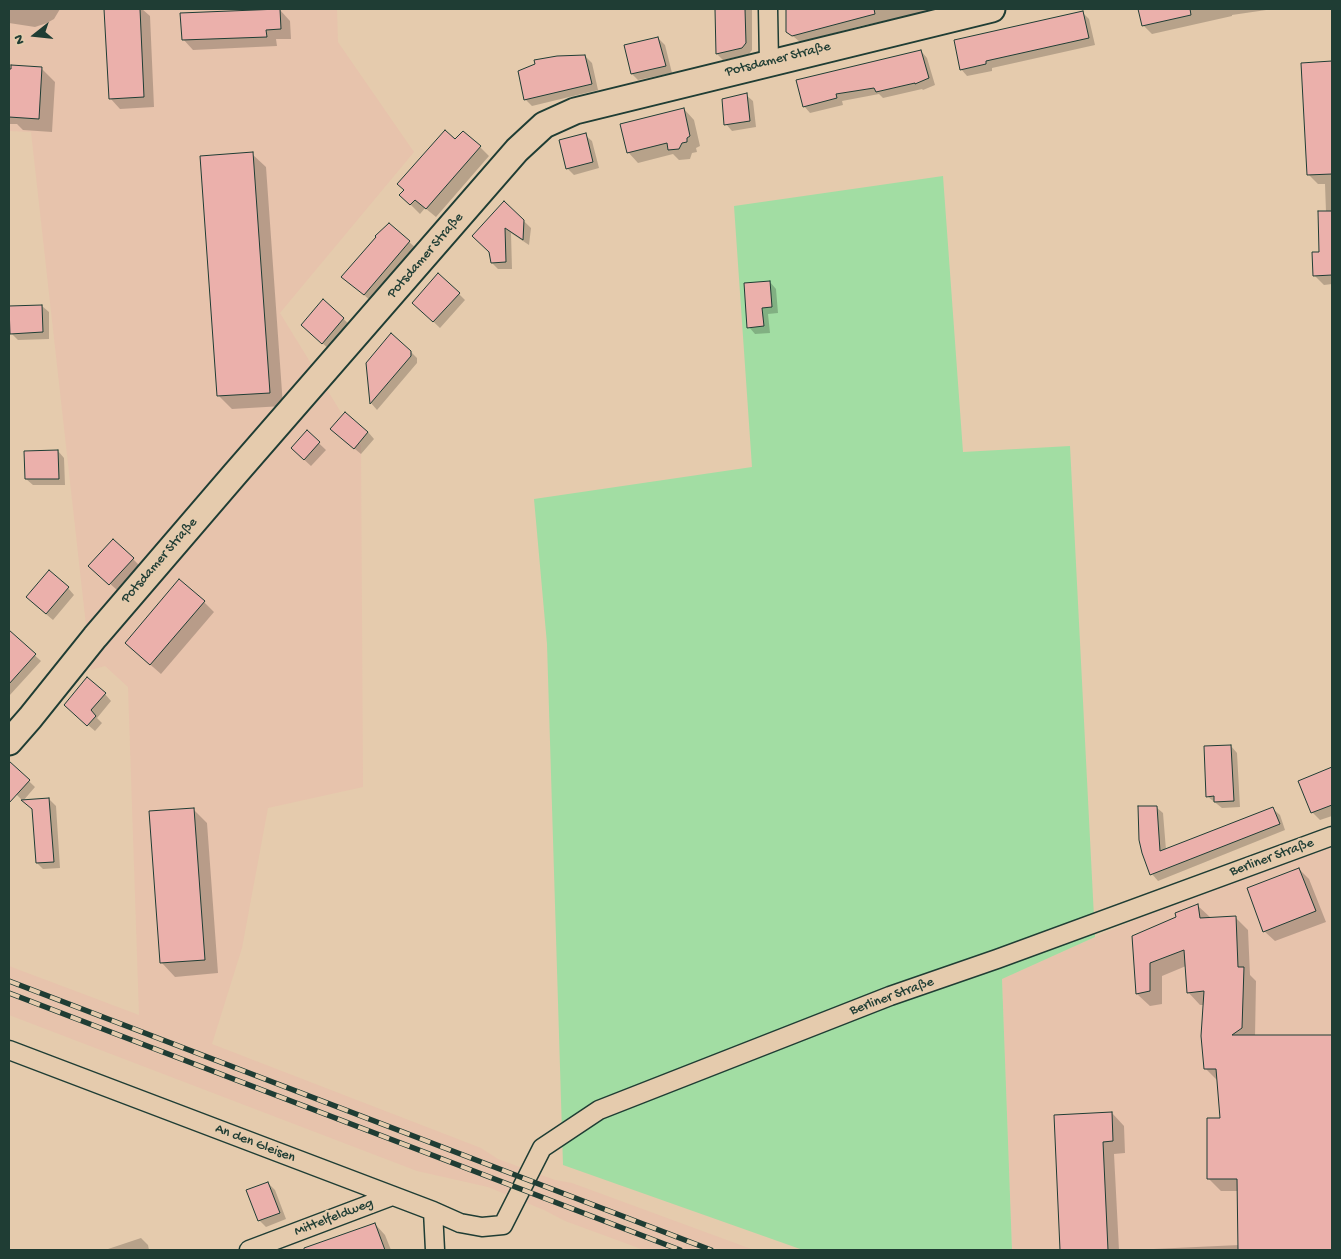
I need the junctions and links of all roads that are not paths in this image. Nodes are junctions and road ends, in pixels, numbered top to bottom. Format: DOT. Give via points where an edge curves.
graph roads {
  1 [pos="768,9"];
  2 [pos="992,9"];
  3 [pos="770,62"];
  4 [pos="9,742"];
  5 [pos="1332,836"];
  6 [pos="9,1050"];
  7 [pos="392,1196"];
  8 [pos="432,1211"];
  9 [pos="503,1225"];
  10 [pos="248,1250"];
  11 [pos="436,1250"];
  1 -- 3 [label="street"];
  2 -- 3 [label="street, Potsdamer Straße"];
  3 -- 4 [label="street, Potsdamer Straße" via="574,111 544,124 517,150 235,474"];
  5 -- 9 [label="street, Berliner Straße" via="890,996 599,1110 542,1148"];
  6 -- 7 [label="street, An den Gleisen"];
  7 -- 8 [label="street, An den Gleisen"];
  7 -- 10 [label="street, Mittelfeldweg"];
  8 -- 9 [label="street, An den Gleisen" via="460,1223 482,1227"];
  8 -- 11 [label="street"];
}
